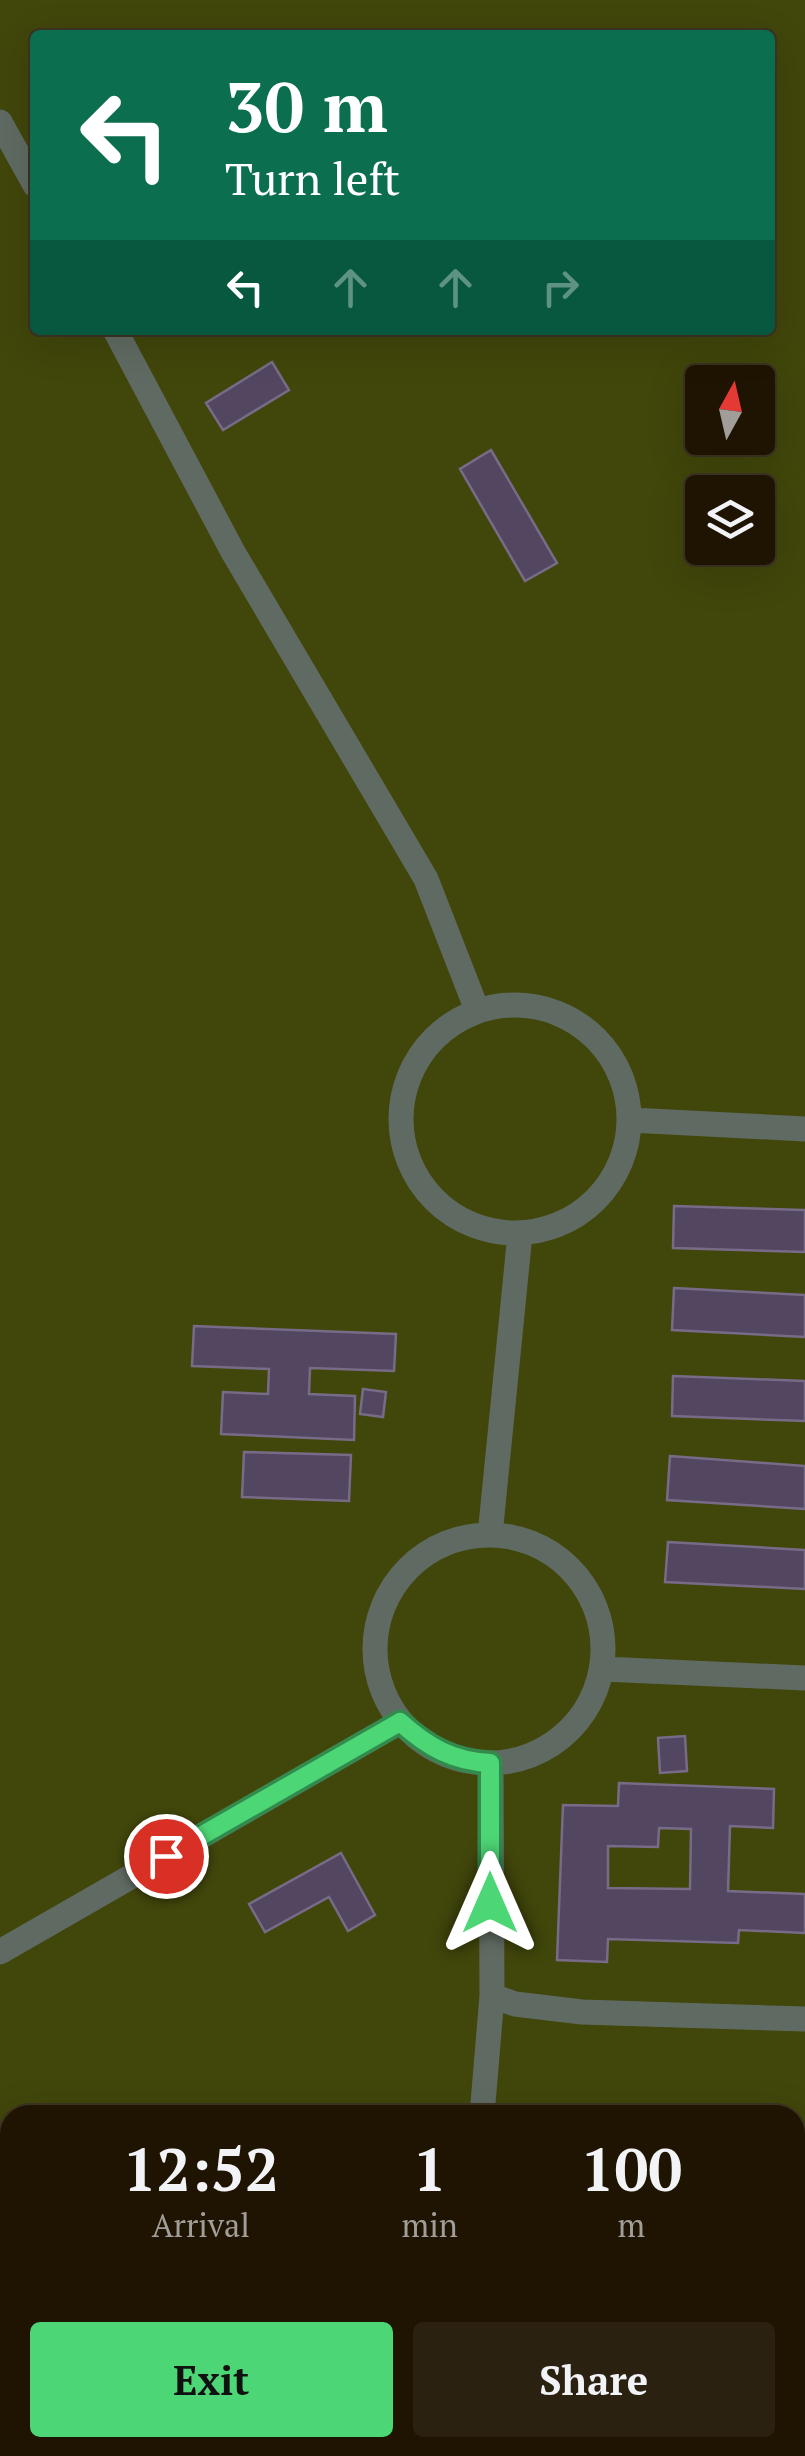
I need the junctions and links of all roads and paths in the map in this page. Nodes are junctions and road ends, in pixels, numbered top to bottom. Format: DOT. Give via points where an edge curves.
graph roads {
  1 [pos="0,122"];
  2 [pos="30,176"];
  3 [pos="118,335"];
  4 [pos="477,1010"];
  5 [pos="630,1120"];
  6 [pos="805,1130"];
  7 [pos="520,1234"];
  8 [pos="490,1534"];
  9 [pos="604,1669"];
  10 [pos="805,1678"];
  11 [pos="400,1722"];
  12 [pos="490,1763"];
  13 [pos="0,1952"];
  14 [pos="492,1996"];
  15 [pos="805,2020"];
  16 [pos="483,2105"];
  1 -- 2 [label="street"];
  3 -- 4 [label="street" via="233,552 426,879"];
  4 -- 5 [label="street" via="513,1004 549,1009 582,1026 608,1051 624,1084"];
  4 -- 7 [label="street" via="444,1028 420,1054 404,1086 398,1122 406,1158 424,1190 450,1214 484,1230"];
  5 -- 6 [label="street"];
  5 -- 7 [label="street" via="625,1154 586,1210 554,1227"];
  7 -- 8 [label="street"];
  8 -- 9 [label="street" via="553,1554 578,1576 604,1636"];
  8 -- 11 [label="street" via="453,1540 420,1557 394,1584 378,1616 374,1654 381,1690"];
  9 -- 10 [label="street"];
  9 -- 12 [label="street" via="591,1704 568,1734 537,1754"];
  11 -- 12 [label="street" via="462,1762"];
  11 -- 13 [label="street"];
  12 -- 14 [label="street"];
  14 -- 15 [label="street" via="554,2010"];
  14 -- 16 [label="street"];
}
